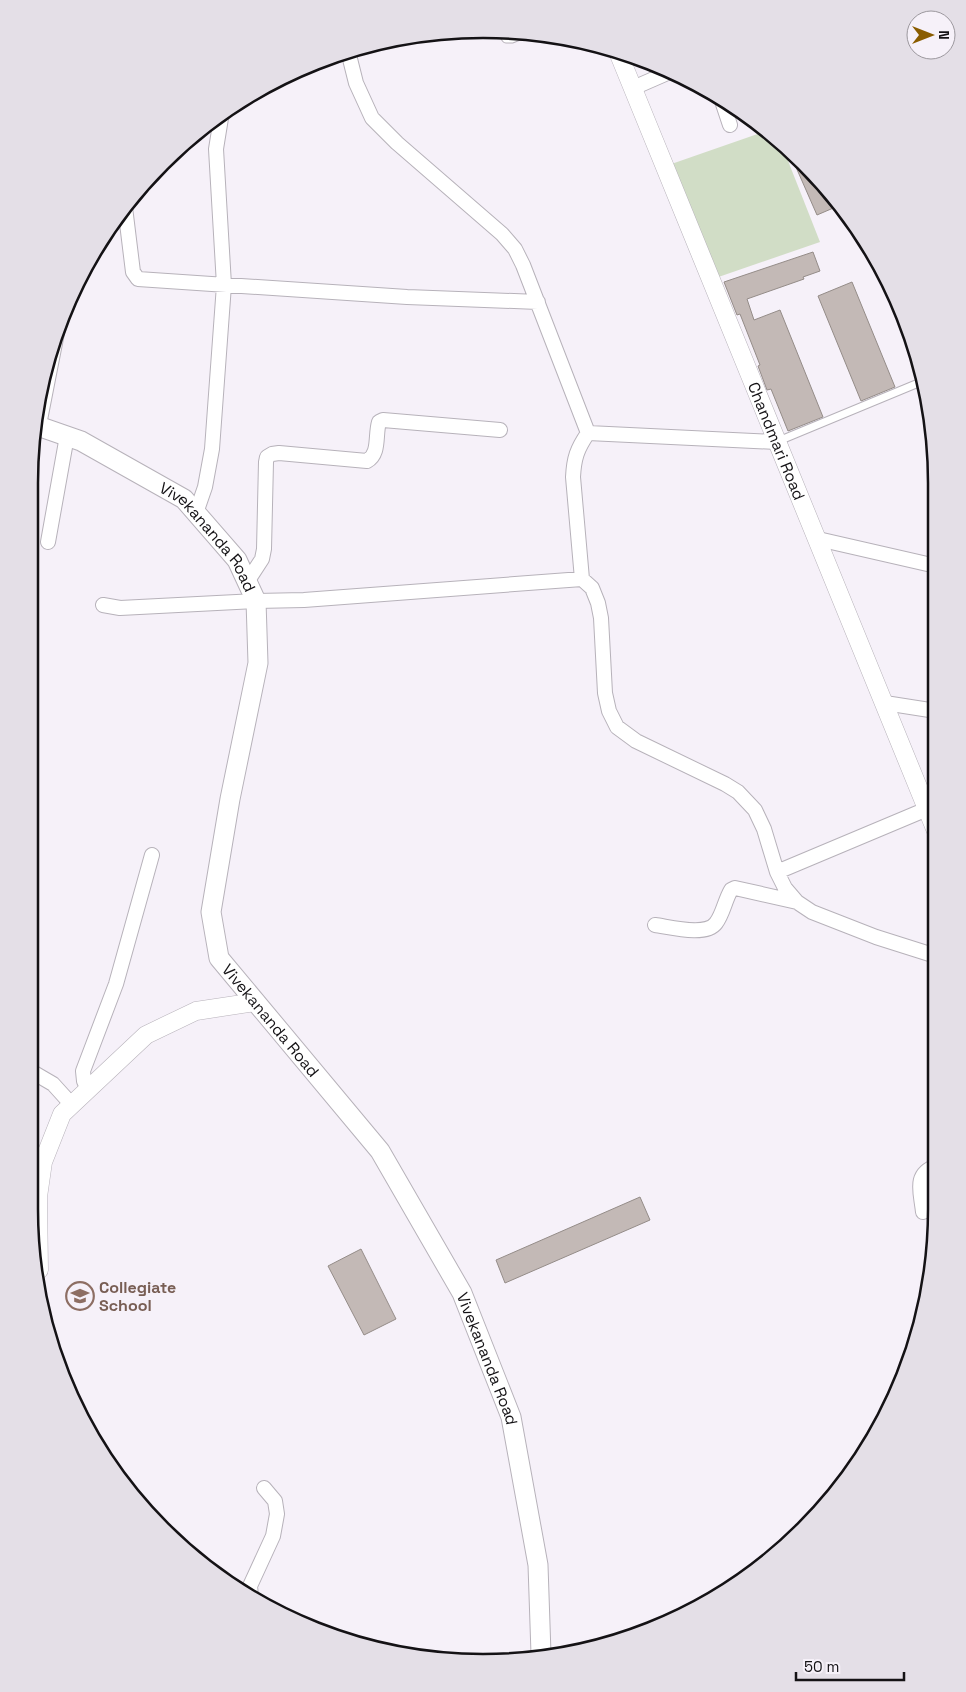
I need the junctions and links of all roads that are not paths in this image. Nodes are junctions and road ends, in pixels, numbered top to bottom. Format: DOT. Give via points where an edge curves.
graph roads {
  1 [pos="350,58"];
  2 [pos="621,60"];
  3 [pos="662,75"];
  4 [pos="633,88"];
  5 [pos="725,109"];
  6 [pos="220,124"];
  7 [pos="730,125"];
  8 [pos="126,217"];
  9 [pos="224,285"];
  10 [pos="538,302"];
  11 [pos="916,384"];
  12 [pos="41,426"];
  13 [pos="500,430"];
  14 [pos="588,433"];
  15 [pos="67,436"];
  16 [pos="776,442"];
  17 [pos="196,513"];
  18 [pos="818,539"];
  19 [pos="48,542"];
  20 [pos="928,564"];
  21 [pos="582,579"];
  22 [pos="247,582"];
  23 [pos="256,601"];
  24 [pos="103,605"];
  25 [pos="885,703"];
  26 [pos="928,710"];
  27 [pos="927,809"];
  28 [pos="152,855"];
  29 [pos="777,872"];
  30 [pos="797,902"];
  31 [pos="655,925"];
  32 [pos="928,953"];
  33 [pos="256,1002"];
  34 [pos="38,1075"];
  35 [pos="88,1090"];
  36 [pos="72,1105"];
  37 [pos="38,1156"];
  38 [pos="928,1170"];
  39 [pos="923,1212"];
  40 [pos="264,1488"];
  41 [pos="250,1589"];
  42 [pos="541,1651"];
  1 -- 10 [label="street" via="356,83 372,118 502,234 515,249"];
  2 -- 4 [label="street, Chandmari Road"];
  3 -- 4 [label="street"];
  4 -- 16 [label="street, Chandmari Road"];
  5 -- 7 [label="street"];
  6 -- 9 [label="street" via="216,149"];
  8 -- 9 [label="street" via="133,272 138,279"];
  9 -- 10 [label="street"];
  9 -- 17 [label="street" via="212,449"];
  10 -- 14 [label="street"];
  11 -- 16 [label="lane"];
  12 -- 15 [label="main road, Vivekananda Road"];
  13 -- 22 [label="street" via="383,420 377,427 375,452 366,460 279,453 267,457 262,559"];
  14 -- 16 [label="street"];
  14 -- 21 [label="street" via="574,460 573,477"];
  15 -- 17 [label="main road, Vivekananda Road" via="184,499"];
  15 -- 19 [label="street"];
  16 -- 18 [label="street, Chandmari Road"];
  17 -- 22 [label="main road, Vivekananda Road" via="237,560"];
  18 -- 20 [label="street"];
  18 -- 25 [label="street, Chandmari Road"];
  21 -- 23 [label="street"];
  21 -- 29 [label="street" via="592,588 598,603 606,693 609,711 617,726 636,741 738,792 755,810"];
  22 -- 23 [label="main road, Vivekananda Road"];
  23 -- 24 [label="street" via="120,608"];
  23 -- 33 [label="main road, Vivekananda Road" via="258,663 211,912 219,958"];
  25 -- 26 [label="street"];
  25 -- 27 [label="street, Chandmari Road"];
  27 -- 29 [label="street"];
  28 -- 35 [label="street" via="116,984 83,1071"];
  29 -- 30 [label="street"];
  30 -- 31 [label="street" via="735,888 711,928 700,931"];
  30 -- 32 [label="street" via="812,912"];
  33 -- 35 [label="street" via="196,1011 146,1035"];
  33 -- 42 [label="main road, Vivekananda Road" via="380,1151 462,1293 511,1417 538,1565"];
  34 -- 36 [label="street" via="53,1084"];
  35 -- 36 [label="street"];
  36 -- 37 [label="street" via="62,1114"];
  38 -- 39 [label="street" via="923,1172 920,1180"];
  40 -- 41 [label="street" via="275,1501 277,1514 273,1536"];
}
